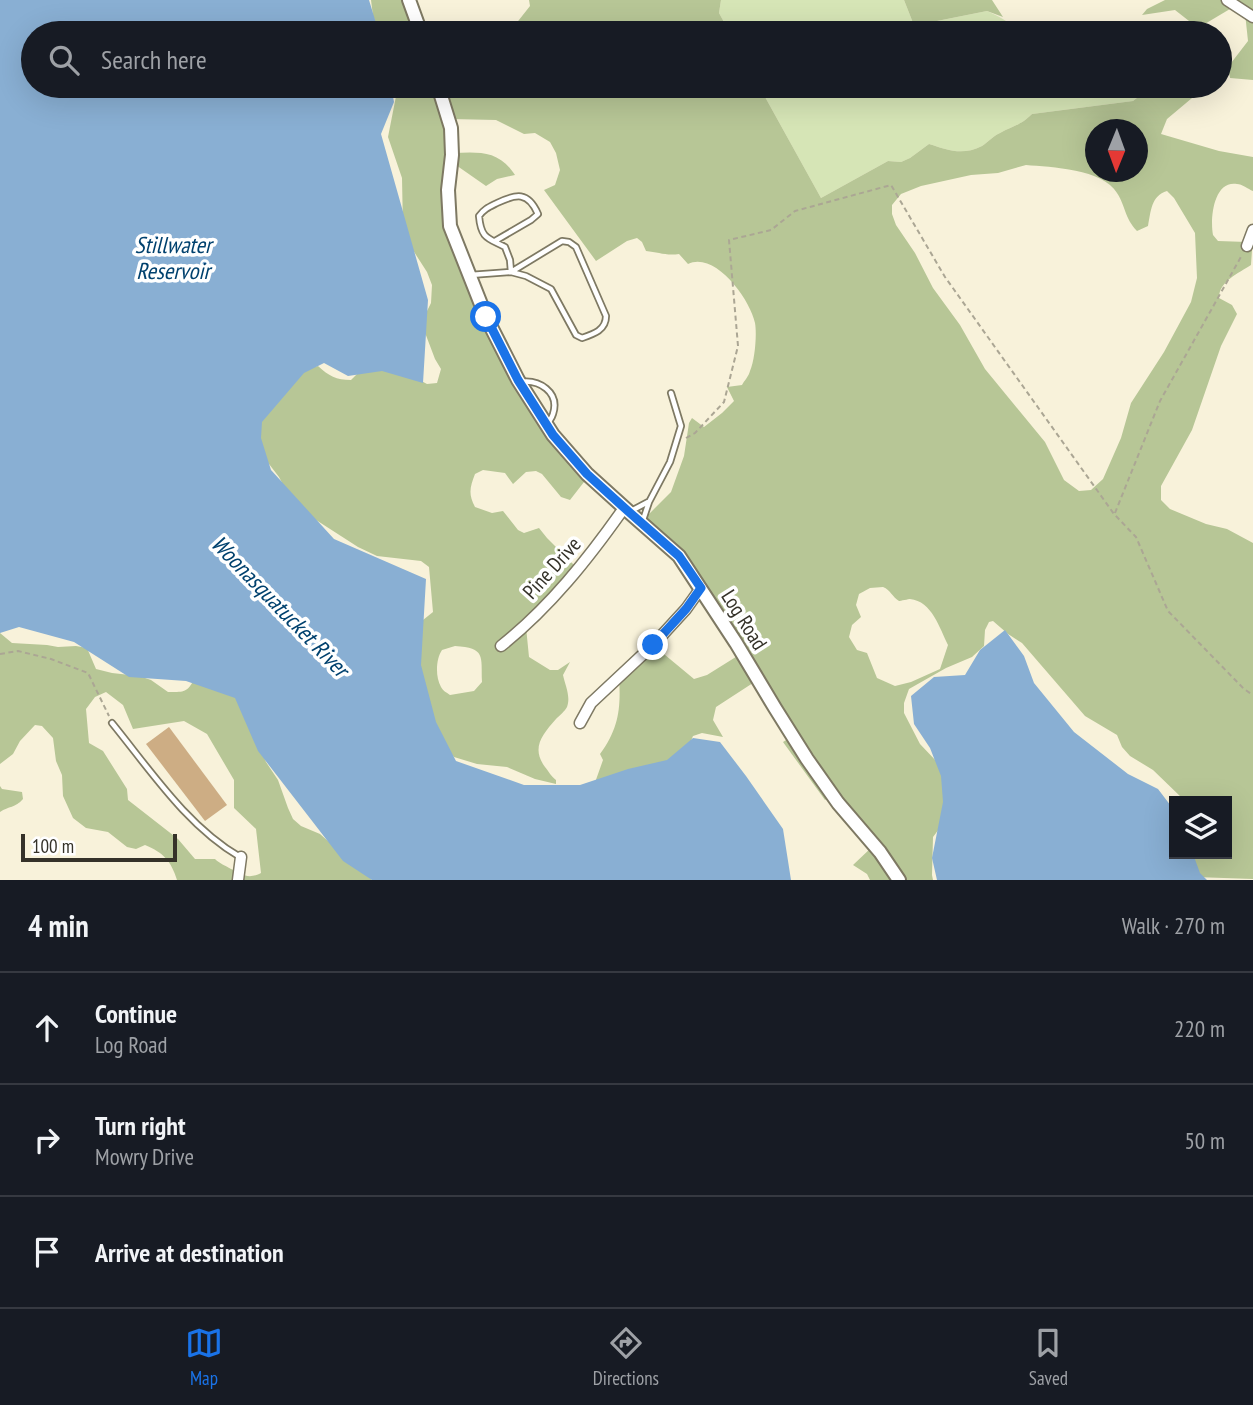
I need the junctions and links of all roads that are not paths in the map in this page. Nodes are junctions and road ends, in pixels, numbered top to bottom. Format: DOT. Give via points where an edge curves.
graph roads {
  1 [pos="409,0"];
  2 [pos="1227,0"];
  3 [pos="1253,17"];
  4 [pos="417,21"];
  5 [pos="442,98"];
  6 [pos="1253,230"];
  7 [pos="495,241"];
  8 [pos="1247,246"];
  9 [pos="511,272"];
  10 [pos="469,275"];
  11 [pos="519,382"];
  12 [pos="671,393"];
  13 [pos="547,426"];
  14 [pos="649,502"];
  15 [pos="626,510"];
  16 [pos="642,524"];
  17 [pos="701,588"];
  18 [pos="501,646"];
  19 [pos="113,723"];
  20 [pos="580,723"];
  21 [pos="241,857"];
  22 [pos="238,880"];
  23 [pos="899,880"];
  1 -- 4 [label="street"];
  2 -- 3 [label="street"];
  5 -- 10 [label="street, Log Road" via="451,128 450,226"];
  6 -- 8 [label="street"];
  7 -- 7 [label="lane" via="481,231 479,216 484,209 513,196 533,204 538,214"];
  7 -- 9 [label="lane" via="505,247"];
  9 -- 9 [label="lane" via="551,289 576,335 592,335 606,322 576,247 569,242 562,241"];
  9 -- 10 [label="lane"];
  10 -- 11 [label="street, Log Road"];
  11 -- 13 [label="street, Log Road"];
  11 -- 13 [label="lane" via="540,383 548,390 554,412"];
  12 -- 14 [label="lane" via="681,426 670,462"];
  13 -- 15 [label="street, Log Road" via="587,474"];
  14 -- 15 [label="lane"];
  14 -- 16 [label="lane"];
  15 -- 16 [label="street, Log Road"];
  15 -- 18 [label="street, Pine Drive" via="560,592"];
  16 -- 17 [label="street, Log Road" via="679,556"];
  17 -- 20 [label="street" via="653,645 591,703"];
  17 -- 23 [label="street, Log Road" via="807,759"];
  19 -- 21 [label="lane" via="178,805 219,844"];
  21 -- 22 [label="street"];
}
